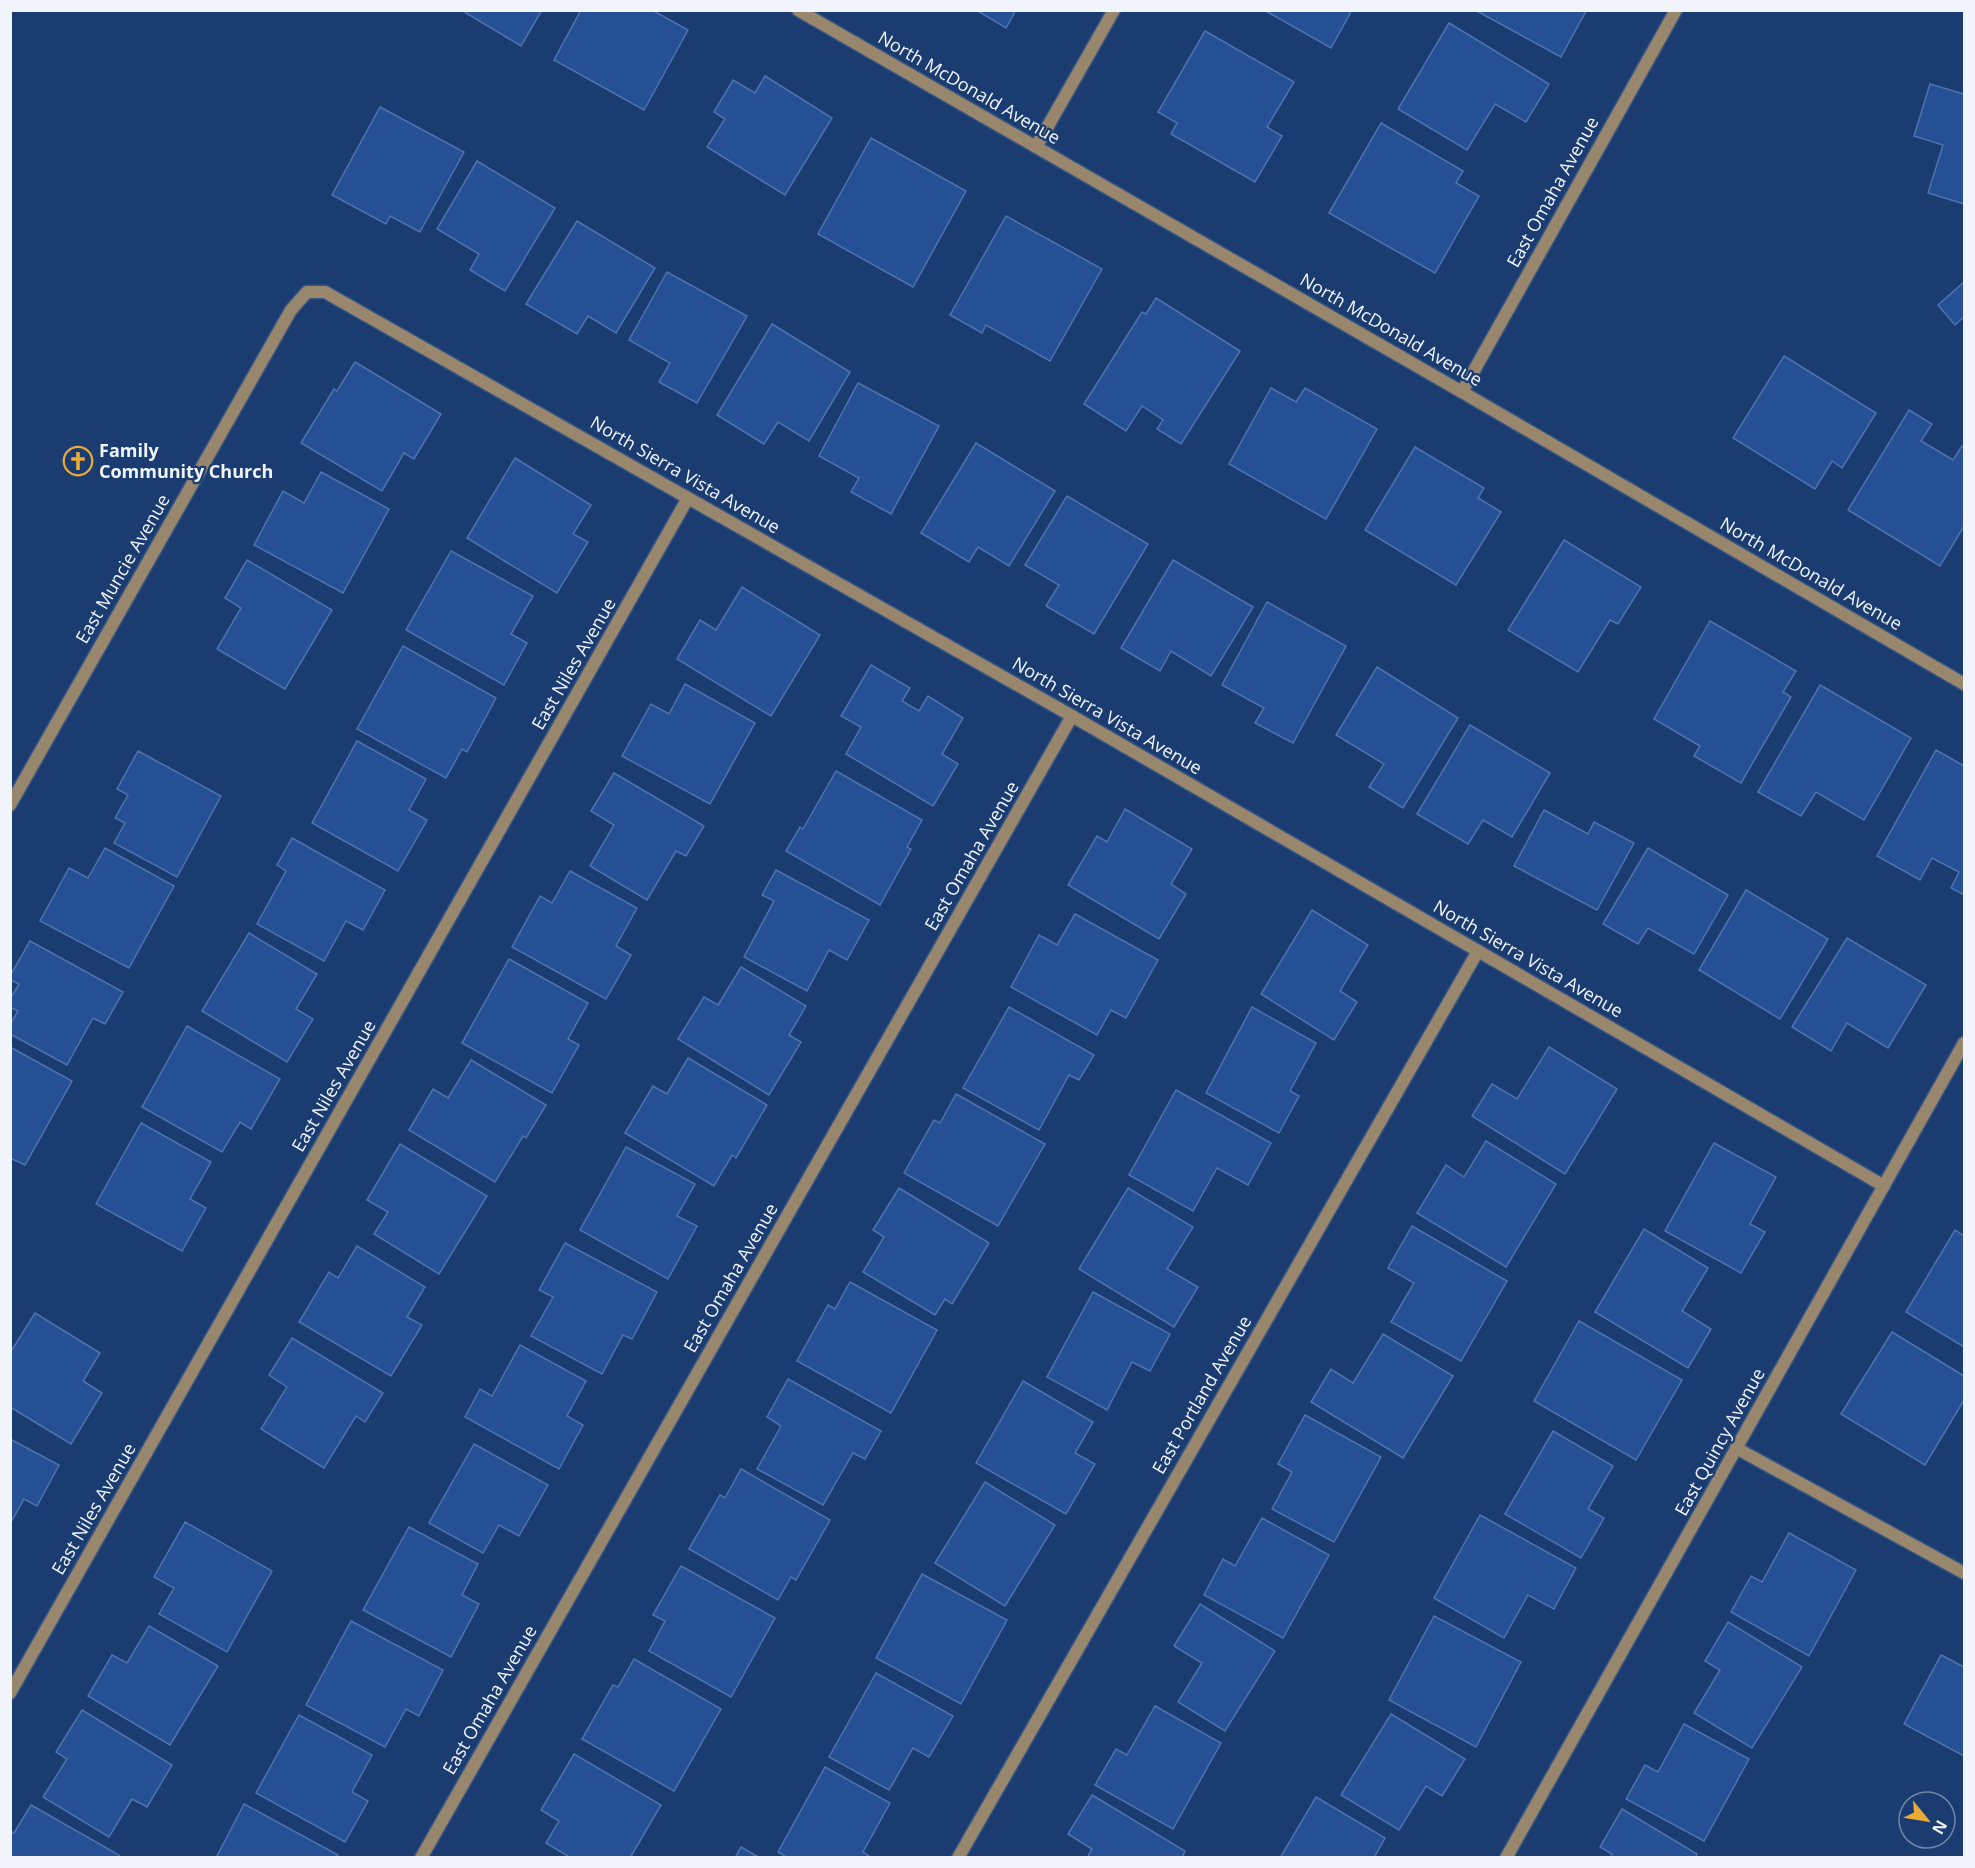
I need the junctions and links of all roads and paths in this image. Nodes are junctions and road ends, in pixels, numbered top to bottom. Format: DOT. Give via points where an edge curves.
graph roads {
  1 [pos="798,10"];
  2 [pos="1114,10"];
  3 [pos="1676,10"];
  4 [pos="1036,147"];
  5 [pos="307,292"];
  6 [pos="1462,392"];
  7 [pos="688,498"];
  8 [pos="1965,684"];
  9 [pos="1072,716"];
  10 [pos="10,805"];
  11 [pos="1478,951"];
  12 [pos="1965,1043"];
  13 [pos="1884,1186"];
  14 [pos="1736,1448"];
  15 [pos="1965,1573"];
  16 [pos="10,1693"];
  17 [pos="421,1857"];
  18 [pos="958,1857"];
  19 [pos="1506,1857"];
  1 -- 4 [label="street, North McDonald Avenue"];
  2 -- 4 [label="street"];
  3 -- 6 [label="street, East Omaha Avenue"];
  4 -- 6 [label="street, North McDonald Avenue"];
  5 -- 7 [label="street, North Sierra Vista Avenue" via="325,292"];
  5 -- 10 [label="street, East Muncie Avenue" via="291,310"];
  6 -- 8 [label="street, North McDonald Avenue"];
  7 -- 9 [label="street, North Sierra Vista Avenue"];
  7 -- 16 [label="street, East Niles Avenue"];
  9 -- 11 [label="street, North Sierra Vista Avenue"];
  9 -- 17 [label="street, East Omaha Avenue"];
  11 -- 13 [label="street, North Sierra Vista Avenue"];
  11 -- 18 [label="street, East Portland Avenue"];
  12 -- 13 [label="street, East Quincy Avenue"];
  13 -- 14 [label="street, East Quincy Avenue"];
  14 -- 15 [label="street"];
  14 -- 19 [label="street, East Quincy Avenue"];
}
